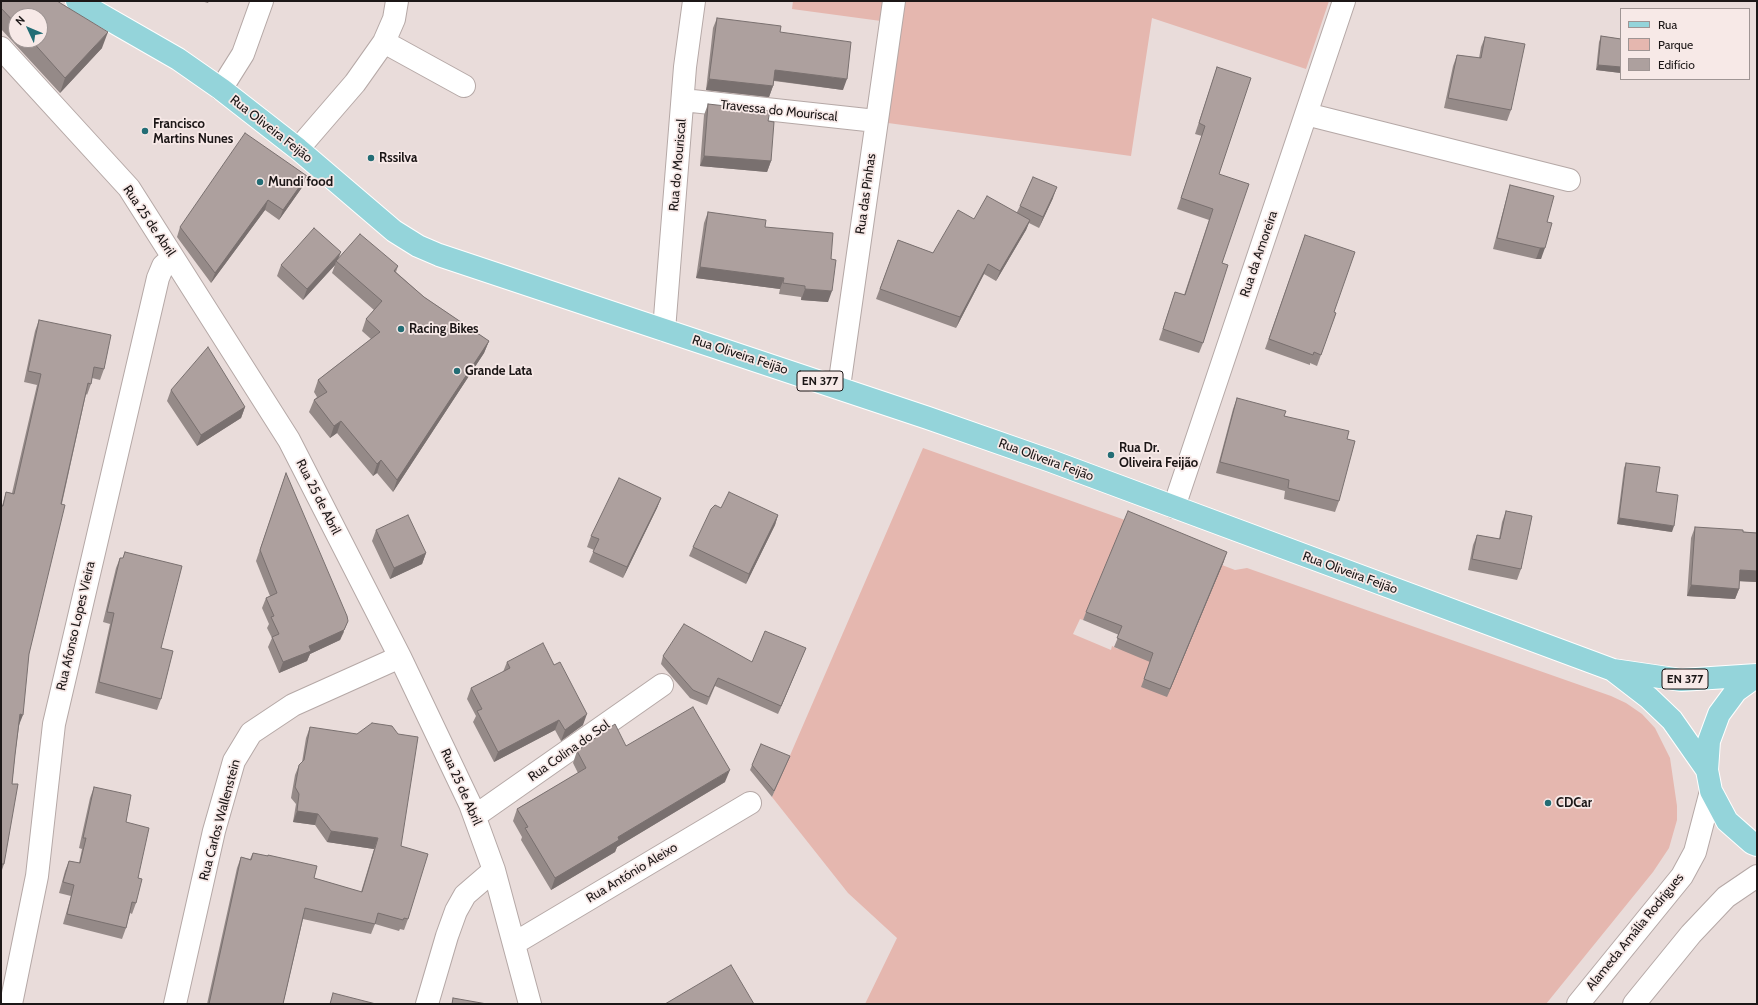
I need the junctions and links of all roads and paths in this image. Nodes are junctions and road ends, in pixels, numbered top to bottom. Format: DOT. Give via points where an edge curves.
graph roads {
  1 [pos="77,1"];
  2 [pos="262,1"];
  3 [pos="397,1"];
  4 [pos="694,1"];
  5 [pos="894,1"];
  6 [pos="1344,1"];
  7 [pos="384,42"];
  8 [pos="1,48"];
  9 [pos="464,86"];
  10 [pos="221,89"];
  11 [pos="683,100"];
  12 [pos="1306,114"];
  13 [pos="876,121"];
  14 [pos="298,149"];
  15 [pos="1569,180"];
  16 [pos="173,257"];
  17 [pos="664,330"];
  18 [pos="839,388"];
  19 [pos="1174,508"];
  20 [pos="400,657"];
  21 [pos="1613,670"];
  22 [pos="1757,676"];
  23 [pos="662,685"];
  24 [pos="1707,770"];
  25 [pos="1711,791"];
  26 [pos="750,803"];
  27 [pos="475,816"];
  28 [pos="1757,845"];
  29 [pos="494,870"];
  30 [pos="1757,876"];
  31 [pos="515,943"];
  32 [pos="11,1004"];
  33 [pos="175,1004"];
  34 [pos="427,1004"];
  35 [pos="530,1004"];
  36 [pos="1578,1004"];
  37 [pos="1634,1004"];
  1 -- 10 [label="main road, Rua Oliveira Feijão / EN 377" via="178,59"];
  2 -- 10 [label="street" via="243,54"];
  3 -- 7 [label="street" via="394,19"];
  4 -- 11 [label="street, Rua do Mouriscal"];
  5 -- 13 [label="street, Rua das Pinhas"];
  6 -- 12 [label="street, Rua da Amoreira"];
  7 -- 9 [label="street"];
  7 -- 14 [label="street" via="355,83"];
  8 -- 16 [label="street, Rua 25 de Abril" via="129,188"];
  10 -- 14 [label="main road, Rua Oliveira Feijão / EN 377"];
  11 -- 13 [label="street, Travessa do Mouriscal"];
  11 -- 17 [label="street, Rua do Mouriscal"];
  12 -- 15 [label="street"];
  12 -- 19 [label="street, Rua da Amoreira"];
  13 -- 18 [label="street, Rua das Pinhas"];
  14 -- 17 [label="main road, Rua Oliveira Feijão / EN 377" via="394,231 418,246"];
  16 -- 20 [label="street, Rua 25 de Abril" via="289,440"];
  16 -- 32 [label="street, Rua Afonso Lopes Vieira" via="163,266 158,278 54,724 37,876"];
  17 -- 18 [label="main road, Rua Oliveira Feijão / EN 377"];
  18 -- 19 [label="main road, Rua Oliveira Feijão / EN 377" via="1051,461"];
  19 -- 21 [label="main road, Rua Oliveira Feijão / EN 377"];
  20 -- 27 [label="street, Rua 25 de Abril"];
  20 -- 33 [label="street, Rua Carlos Wallenstein" via="293,705 251,732 234,761 214,831"];
  21 -- 22 [label="main road, Rua Oliveira Feijão / EN 377" via="1681,680"];
  21 -- 24 [label="main road, Rua Oliveira Feijão / EN 377" via="1672,720"];
  22 -- 24 [label="main road, EN 377" via="1736,691 1719,714 1709,741"];
  23 -- 27 [label="street, Rua Colina do Sol"];
  24 -- 25 [label="main road, EN 377"];
  25 -- 28 [label="main road, EN 377" via="1727,821"];
  25 -- 36 [label="street, Alameda Amália Rodrigues" via="1695,852 1682,876"];
  26 -- 31 [label="street, Rua António Aleixo"];
  27 -- 29 [label="street, Rua 25 de Abril"];
  29 -- 31 [label="street, Rua 25 de Abril"];
  29 -- 34 [label="street" via="475,884 456,911"];
  30 -- 37 [label="street" via="1726,897 1691,934"];
  31 -- 35 [label="street, Rua 25 de Abril"];
}
